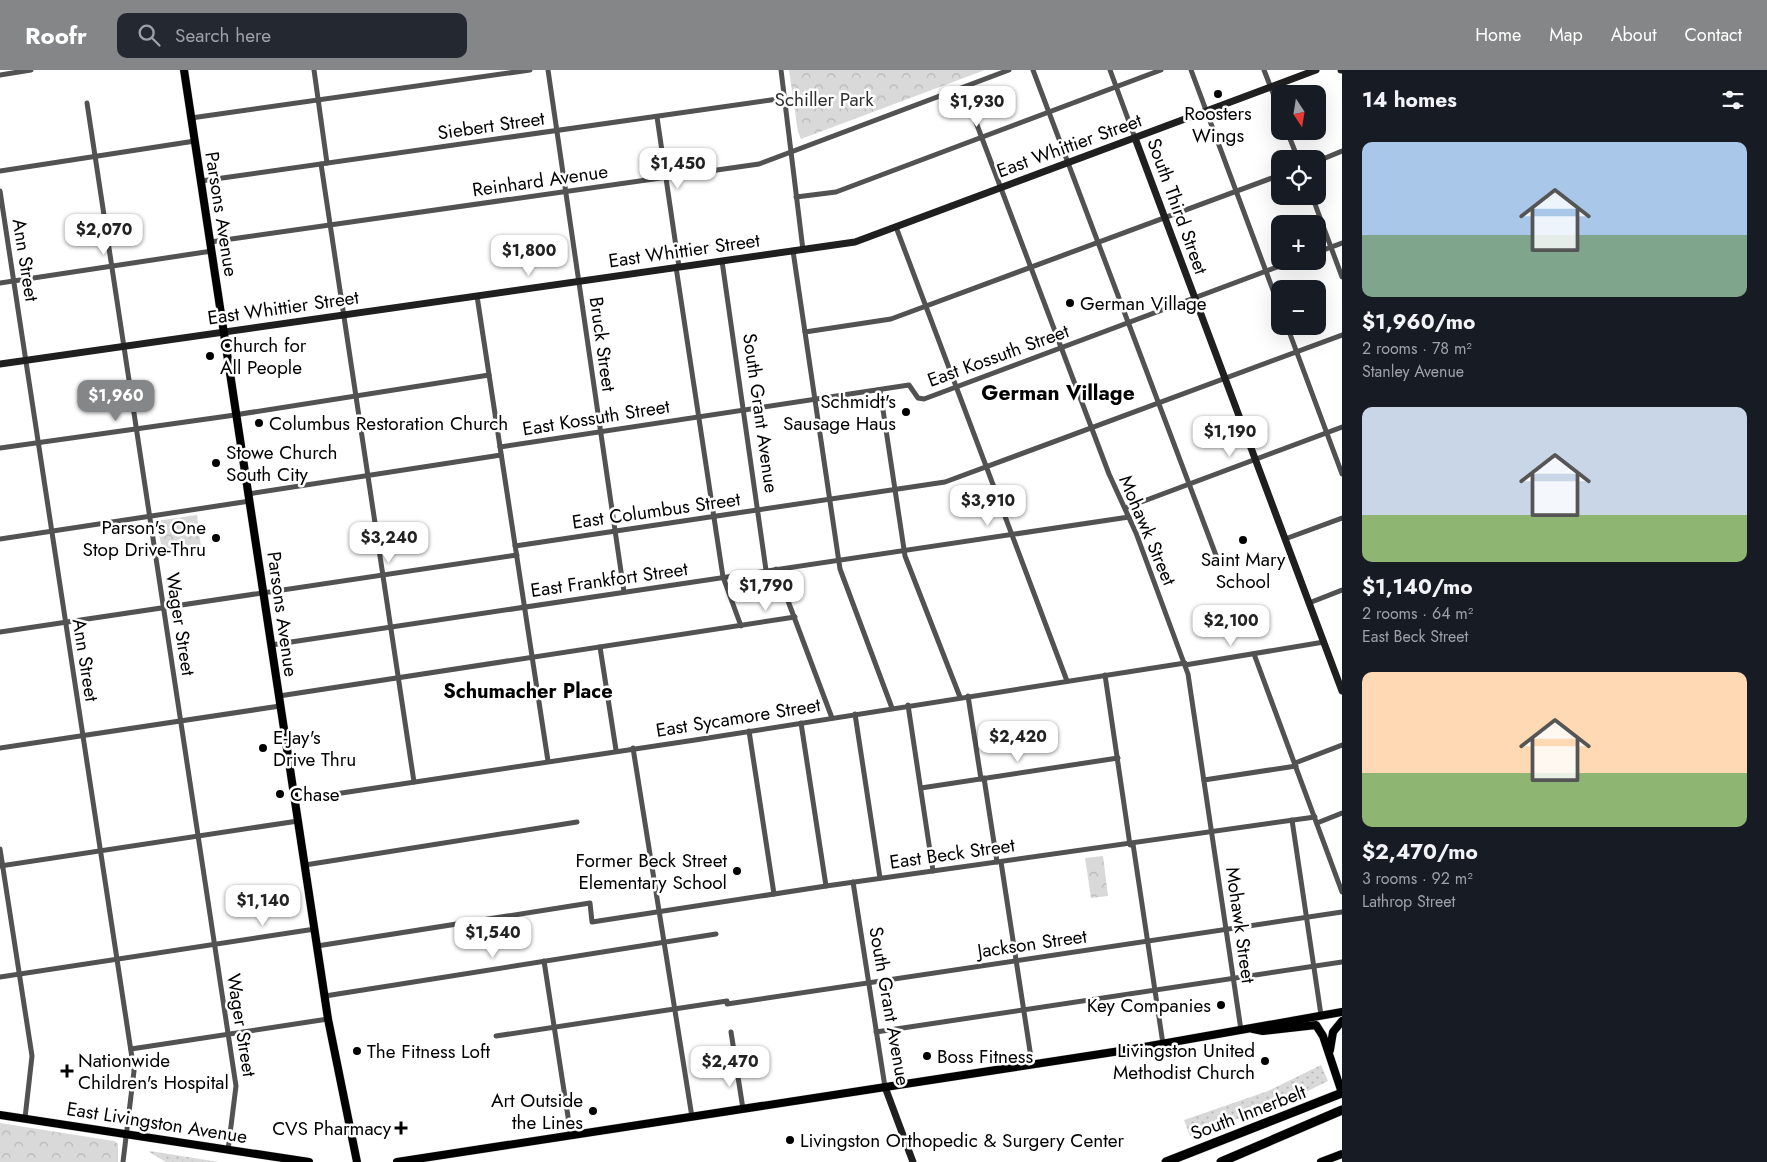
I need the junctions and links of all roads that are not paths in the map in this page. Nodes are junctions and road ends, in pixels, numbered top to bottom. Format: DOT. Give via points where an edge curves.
graph roads {
  1 [pos="32,70"];
  2 [pos="184,70"];
  3 [pos="314,70"];
  4 [pos="530,70"];
  5 [pos="548,70"];
  6 [pos="781,70"];
  7 [pos="1009,70"];
  8 [pos="1033,70"];
  9 [pos="1110,70"];
  10 [pos="1161,70"];
  11 [pos="1191,70"];
  12 [pos="1264,70"];
  13 [pos="1316,70"];
  14 [pos="0,75"];
  15 [pos="1278,85"];
  16 [pos="1116,87"];
  17 [pos="963,88"];
  18 [pos="1271,88"];
  19 [pos="786,98"];
  20 [pos="318,99"];
  21 [pos="87,103"];
  22 [pos="1206,111"];
  23 [pos="1049,112"];
  24 [pos="657,117"];
  25 [pos="191,118"];
  26 [pos="557,131"];
  27 [pos="982,137"];
  28 [pos="1135,138"];
  29 [pos="195,141"];
  30 [pos="1342,151"];
  31 [pos="791,152"];
  32 [pos="95,156"];
  33 [pos="1326,158"];
  34 [pos="324,163"];
  35 [pos="1068,163"];
  36 [pos="0,171"];
  37 [pos="666,177"];
  38 [pos="1271,178"];
  39 [pos="201,181"];
  40 [pos="1002,188"];
  41 [pos="0,191"];
  42 [pos="1236,191"];
  43 [pos="565,192"];
  44 [pos="796,197"];
  45 [pos="1315,205"];
  46 [pos="1165,217"];
  47 [pos="330,225"];
  48 [pos="896,227"];
  49 [pos="210,242"];
  50 [pos="1098,243"];
  51 [pos="1342,243"];
  52 [pos="1331,247"];
  53 [pos="1326,249"];
  54 [pos="802,250"];
  55 [pos="212,251"];
  56 [pos="793,251"];
  57 [pos="722,261"];
  58 [pos="111,266"];
  59 [pos="678,267"];
  60 [pos="1031,268"];
  61 [pos="1271,269"];
  62 [pos="1266,271"];
  63 [pos="1342,277"];
  64 [pos="13,281"];
  65 [pos="578,281"];
  66 [pos="0,283"];
  67 [pos="1271,284"];
  68 [pos="477,296"];
  69 [pos="1195,298"];
  70 [pos="926,307"];
  71 [pos="344,315"];
  72 [pos="1128,323"];
  73 [pos="224,331"];
  74 [pos="804,332"];
  75 [pos="1290,335"];
  76 [pos="1342,335"];
  77 [pos="124,346"];
  78 [pos="1061,348"];
  79 [pos="1296,351"];
  80 [pos="25,360"];
  81 [pos="0,364"];
  82 [pos="489,375"];
  83 [pos="1225,378"];
  84 [pos="956,387"];
  85 [pos="880,390"];
  86 [pos="355,395"];
  87 [pos="814,400"];
  88 [pos="1158,403"];
  89 [pos="744,410"];
  90 [pos="236,414"];
  91 [pos="698,417"];
  92 [pos="1342,427"];
  93 [pos="1092,428"];
  94 [pos="136,429"];
  95 [pos="600,432"];
  96 [pos="1327,432"];
  97 [pos="38,442"];
  98 [pos="500,447"];
  99 [pos="0,448"];
  100 [pos="502,454"];
  101 [pos="1256,459"];
  102 [pos="986,467"];
  103 [pos="1342,474"];
  104 [pos="367,475"];
  105 [pos="1188,484"];
  106 [pos="895,489"];
  107 [pos="249,498"];
  108 [pos="829,499"];
  109 [pos="1125,508"];
  110 [pos="757,510"];
  111 [pos="712,516"];
  112 [pos="149,517"];
  113 [pos="1129,517"];
  114 [pos="1342,518"];
  115 [pos="51,531"];
  116 [pos="614,531"];
  117 [pos="1011,534"];
  118 [pos="0,538"];
  119 [pos="1285,540"];
  120 [pos="516,546"];
  121 [pos="904,550"];
  122 [pos="517,555"];
  123 [pos="1217,558"];
  124 [pos="838,560"];
  125 [pos="776,569"];
  126 [pos="766,570"];
  127 [pos="383,575"];
  128 [pos="723,577"];
  129 [pos="1342,590"];
  130 [pos="624,592"];
  131 [pos="264,593"];
  132 [pos="1309,603"];
  133 [pos="525,607"];
  134 [pos="163,608"];
  135 [pos="795,617"];
  136 [pos="65,622"];
  137 [pos="741,626"];
  138 [pos="390,627"];
  139 [pos="0,632"];
  140 [pos="1324,642"];
  141 [pos="271,645"];
  142 [pos="600,647"];
  143 [pos="1254,654"];
  144 [pos="532,657"];
  145 [pos="1185,664"];
  146 [pos="1105,675"];
  147 [pos="398,678"];
  148 [pos="1067,681"];
  149 [pos="1342,691"];
  150 [pos="279,696"];
  151 [pos="968,696"];
  152 [pos="960,698"];
  153 [pos="280,706"];
  154 [pos="908,706"];
  155 [pos="892,708"];
  156 [pos="855,714"];
  157 [pos="832,718"];
  158 [pos="180,721"];
  159 [pos="801,723"];
  160 [pos="749,731"];
  161 [pos="82,736"];
  162 [pos="1342,745"];
  163 [pos="0,748"];
  164 [pos="633,748"];
  165 [pos="616,750"];
  166 [pos="1118,758"];
  167 [pos="548,761"];
  168 [pos="1295,765"];
  169 [pos="983,779"];
  170 [pos="1204,780"];
  171 [pos="414,782"];
  172 [pos="921,788"];
  173 [pos="295,800"];
  174 [pos="1342,813"];
  175 [pos="1292,820"];
  176 [pos="1316,820"];
  177 [pos="298,821"];
  178 [pos="577,822"];
  179 [pos="1212,832"];
  180 [pos="198,836"];
  181 [pos="1132,844"];
  182 [pos="0,849"];
  183 [pos="100,851"];
  184 [pos="999,862"];
  185 [pos="305,865"];
  186 [pos="1,866"];
  187 [pos="933,871"];
  188 [pos="880,878"];
  189 [pos="853,882"];
  190 [pos="1340,883"];
  191 [pos="826,886"];
  192 [pos="1342,892"];
  193 [pos="774,894"];
  194 [pos="658,912"];
  195 [pos="1342,912"];
  196 [pos="1306,917"];
  197 [pos="315,929"];
  198 [pos="1226,931"];
  199 [pos="716,934"];
  200 [pos="1147,941"];
  201 [pos="664,942"];
  202 [pos="214,945"];
  203 [pos="317,946"];
  204 [pos="117,960"];
  205 [pos="1016,960"];
  206 [pos="544,961"];
  207 [pos="1342,962"];
  208 [pos="1314,966"];
  209 [pos="20,974"];
  210 [pos="0,977"];
  211 [pos="1234,978"];
  212 [pos="868,983"];
  213 [pos="1154,990"];
  214 [pos="325,996"];
  215 [pos="675,1009"];
  216 [pos="1024,1010"];
  217 [pos="1342,1014"];
  218 [pos="1322,1015"];
  219 [pos="328,1019"];
  220 [pos="1342,1021"];
  221 [pos="554,1028"];
  222 [pos="1250,1029"];
  223 [pos="1241,1030"];
  224 [pos="731,1032"];
  225 [pos="876,1032"];
  226 [pos="228,1034"];
  227 [pos="496,1036"];
  228 [pos="1163,1044"];
  229 [pos="130,1049"];
  230 [pos="1330,1060"];
  231 [pos="1032,1064"];
  232 [pos="885,1087"];
  233 [pos="1342,1093"];
  234 [pos="743,1109"];
  235 [pos="1342,1110"];
  236 [pos="0,1114"];
  237 [pos="692,1117"];
  238 [pos="25,1118"];
  239 [pos="127,1134"];
  240 [pos="571,1136"];
  241 [pos="228,1150"];
  242 [pos="1342,1154"];
  243 [pos="124,1162"];
  244 [pos="309,1162"];
  245 [pos="357,1162"];
  246 [pos="397,1162"];
  247 [pos="913,1162"];
  248 [pos="1166,1162"];
  249 [pos="1221,1162"];
  250 [pos="1321,1162"];
  1 -- 14 [label="street"];
  2 -- 25 [label="main road, Parsons Avenue"];
  3 -- 20 [label="street"];
  4 -- 20 [label="street"];
  5 -- 26 [label="street, Bruck Street"];
  6 -- 19 [label="street"];
  7 -- 17 [label="street, Reinhard Avenue"];
  8 -- 23 [label="street"];
  9 -- 16 [label="street, South Third Street"];
  10 -- 16 [label="street"];
  11 -- 22 [label="street"];
  12 -- 18 [label="street"];
  13 -- 15 [label="street, East Whittier Street"];
  16 -- 23 [label="street"];
  16 -- 28 [label="street, South Third Street"];
  17 -- 27 [label="street, Mohawk Street"];
  17 -- 31 [label="street, Reinhard Avenue"];
  18 -- 22 [label="street, East Whittier Street"];
  19 -- 24 [label="street, Siebert Street"];
  19 -- 31 [label="street"];
  20 -- 25 [label="street"];
  20 -- 34 [label="street"];
  21 -- 32 [label="street, Wager Street"];
  22 -- 28 [label="street, East Whittier Street"];
  22 -- 42 [label="street"];
  23 -- 27 [label="street"];
  23 -- 35 [label="street"];
  24 -- 26 [label="street, Siebert Street"];
  24 -- 37 [label="street"];
  25 -- 29 [label="main road, Parsons Avenue"];
  26 -- 34 [label="street, Siebert Street"];
  26 -- 43 [label="street, Bruck Street"];
  27 -- 40 [label="street, Mohawk Street"];
  27 -- 44 [label="street" via="836,192"];
  28 -- 35 [label="street, East Whittier Street"];
  28 -- 46 [label="street, South Third Street"];
  29 -- 32 [label="street"];
  29 -- 39 [label="main road, Parsons Avenue"];
  30 -- 33 [label="street"];
  31 -- 37 [label="street, Reinhard Avenue" via="759,164"];
  31 -- 44 [label="street"];
  32 -- 36 [label="street"];
  32 -- 58 [label="street, Wager Street"];
  34 -- 39 [label="street, Siebert Street"];
  34 -- 47 [label="street"];
  35 -- 40 [label="street, East Whittier Street"];
  35 -- 50 [label="street"];
  37 -- 43 [label="street, Reinhard Avenue"];
  37 -- 59 [label="street"];
  38 -- 42 [label="street"];
  39 -- 49 [label="main road, Parsons Avenue"];
  40 -- 48 [label="street, East Whittier Street"];
  40 -- 60 [label="street, Mohawk Street"];
  41 -- 64 [label="street, Ann Street"];
  42 -- 46 [label="street"];
  42 -- 62 [label="street"];
  43 -- 47 [label="street, Reinhard Avenue"];
  43 -- 65 [label="street, Bruck Street"];
  44 -- 54 [label="street"];
  45 -- 52 [label="street"];
  46 -- 50 [label="street"];
  46 -- 69 [label="street, South Third Street"];
  47 -- 49 [label="street, Reinhard Avenue"];
  47 -- 71 [label="street"];
  48 -- 54 [label="street, East Whittier Street" via="855,242"];
  48 -- 70 [label="street"];
  49 -- 55 [label="main road, Parsons Avenue"];
  50 -- 60 [label="street"];
  50 -- 72 [label="street"];
  51 -- 52 [label="street"];
  52 -- 53 [label="street"];
  52 -- 63 [label="street"];
  54 -- 56 [label="street, East Whittier Street"];
  55 -- 58 [label="street"];
  55 -- 73 [label="main road, Parsons Avenue"];
  56 -- 57 [label="street, East Whittier Street"];
  56 -- 74 [label="street"];
  57 -- 59 [label="street, East Whittier Street"];
  57 -- 89 [label="street, South Grant Avenue"];
  58 -- 64 [label="street"];
  58 -- 77 [label="street, Wager Street"];
  59 -- 65 [label="street, East Whittier Street"];
  59 -- 91 [label="street"];
  60 -- 70 [label="street"];
  60 -- 78 [label="street, Mohawk Street"];
  61 -- 62 [label="street, East Kossuth Street"];
  62 -- 67 [label="street"];
  62 -- 69 [label="street, East Kossuth Street"];
  64 -- 66 [label="street"];
  64 -- 80 [label="street, Ann Street"];
  65 -- 68 [label="street, East Whittier Street"];
  65 -- 95 [label="street, Bruck Street"];
  68 -- 71 [label="street, East Whittier Street"];
  68 -- 82 [label="street"];
  69 -- 72 [label="street, East Kossuth Street"];
  69 -- 83 [label="street, South Third Street"];
  70 -- 74 [label="street" via="892,320"];
  70 -- 84 [label="street"];
  71 -- 73 [label="street, East Whittier Street"];
  71 -- 86 [label="street"];
  72 -- 78 [label="street, East Kossuth Street"];
  72 -- 88 [label="street"];
  73 -- 77 [label="street, East Whittier Street"];
  73 -- 90 [label="main road, Parsons Avenue"];
  74 -- 87 [label="street"];
  75 -- 79 [label="street"];
  76 -- 79 [label="street, East Columbus Street"];
  77 -- 80 [label="street, East Whittier Street"];
  77 -- 94 [label="street, Wager Street"];
  78 -- 84 [label="street, East Kossuth Street"];
  78 -- 93 [label="street, Mohawk Street"];
  79 -- 83 [label="street, East Columbus Street"];
  79 -- 96 [label="street"];
  80 -- 81 [label="street, East Whittier Street"];
  80 -- 97 [label="street, Ann Street"];
  82 -- 86 [label="street"];
  82 -- 98 [label="street"];
  83 -- 88 [label="street, East Columbus Street"];
  83 -- 101 [label="street, South Third Street"];
  84 -- 85 [label="street, East Kossuth Street" via="924,399 918,398 909,385"];
  84 -- 102 [label="street"];
  85 -- 87 [label="street, East Kossuth Street"];
  85 -- 106 [label="street"];
  86 -- 90 [label="street"];
  86 -- 104 [label="street"];
  87 -- 89 [label="street, East Kossuth Street"];
  87 -- 108 [label="street"];
  88 -- 93 [label="street, East Columbus Street"];
  88 -- 105 [label="street"];
  89 -- 91 [label="street, East Kossuth Street"];
  89 -- 110 [label="street, South Grant Avenue"];
  90 -- 94 [label="street"];
  90 -- 107 [label="main road, Parsons Avenue"];
  91 -- 95 [label="street, East Kossuth Street"];
  91 -- 111 [label="street"];
  92 -- 96 [label="street"];
  93 -- 102 [label="street, East Columbus Street"];
  93 -- 109 [label="street, Mohawk Street"];
  94 -- 97 [label="street"];
  94 -- 112 [label="street, Wager Street"];
  95 -- 98 [label="street, East Kossuth Street"];
  95 -- 116 [label="street, Bruck Street"];
  96 -- 101 [label="street"];
  96 -- 103 [label="street"];
  97 -- 99 [label="street"];
  97 -- 115 [label="street, Ann Street"];
  98 -- 100 [label="street"];
  100 -- 104 [label="street, East Kossuth Street"];
  100 -- 120 [label="street"];
  101 -- 105 [label="street"];
  101 -- 119 [label="street, South Third Street"];
  102 -- 106 [label="street, East Columbus Street" via="945,482"];
  102 -- 117 [label="street"];
  104 -- 107 [label="street, East Kossuth Street"];
  104 -- 127 [label="street"];
  105 -- 109 [label="street"];
  105 -- 123 [label="street"];
  106 -- 108 [label="street, East Columbus Street"];
  106 -- 121 [label="street"];
  107 -- 112 [label="street, East Kossuth Street"];
  107 -- 131 [label="main road, Parsons Avenue"];
  108 -- 110 [label="street, East Columbus Street"];
  108 -- 124 [label="street"];
  109 -- 113 [label="street, Mohawk Street"];
  110 -- 111 [label="street, East Columbus Street"];
  110 -- 126 [label="street, South Grant Avenue"];
  111 -- 116 [label="street, East Columbus Street"];
  111 -- 128 [label="street"];
  112 -- 115 [label="street, East Kossuth Street"];
  112 -- 134 [label="street, Wager Street"];
  113 -- 117 [label="street, East Frankfort Street"];
  113 -- 145 [label="street, Mohawk Street"];
  114 -- 119 [label="street"];
  115 -- 118 [label="street, East Kossuth Street"];
  115 -- 136 [label="street, Ann Street"];
  116 -- 120 [label="street, East Columbus Street"];
  116 -- 130 [label="street, Bruck Street"];
  117 -- 121 [label="street, East Frankfort Street"];
  117 -- 148 [label="street"];
  119 -- 132 [label="street, South Third Street"];
  120 -- 122 [label="street"];
  121 -- 124 [label="street, East Frankfort Street"];
  121 -- 152 [label="street"];
  122 -- 127 [label="street"];
  122 -- 133 [label="street"];
  124 -- 125 [label="street, East Frankfort Street"];
  124 -- 155 [label="street"];
  125 -- 126 [label="street, East Frankfort Street"];
  125 -- 135 [label="street"];
  126 -- 128 [label="street, East Frankfort Street"];
  127 -- 131 [label="street"];
  127 -- 138 [label="street"];
  128 -- 130 [label="street, East Frankfort Street"];
  128 -- 137 [label="street"];
  129 -- 132 [label="street"];
  130 -- 133 [label="street, East Frankfort Street"];
  131 -- 134 [label="street"];
  131 -- 141 [label="main road, Parsons Avenue"];
  132 -- 140 [label="street, South Third Street"];
  133 -- 138 [label="street, East Frankfort Street"];
  133 -- 144 [label="street"];
  134 -- 136 [label="street"];
  134 -- 158 [label="street, Wager Street"];
  135 -- 137 [label="street"];
  135 -- 157 [label="street"];
  136 -- 139 [label="street"];
  136 -- 161 [label="street, Ann Street"];
  137 -- 142 [label="street"];
  138 -- 141 [label="street, East Frankfort Street"];
  138 -- 147 [label="street"];
  140 -- 143 [label="street, East Sycamore Street"];
  140 -- 149 [label="street, South Third Street"];
  141 -- 150 [label="main road, Parsons Avenue"];
  142 -- 144 [label="street"];
  142 -- 165 [label="street"];
  143 -- 145 [label="street, East Sycamore Street"];
  143 -- 168 [label="street"];
  144 -- 147 [label="street"];
  144 -- 167 [label="street"];
  145 -- 146 [label="street, East Sycamore Street"];
  145 -- 170 [label="street, Mohawk Street"];
  146 -- 148 [label="street, East Sycamore Street"];
  146 -- 166 [label="street"];
  147 -- 150 [label="street"];
  147 -- 171 [label="street"];
  148 -- 151 [label="street, East Sycamore Street"];
  150 -- 153 [label="main road, Parsons Avenue"];
  151 -- 152 [label="street, East Sycamore Street"];
  151 -- 169 [label="street"];
  152 -- 154 [label="street, East Sycamore Street"];
  153 -- 158 [label="street"];
  153 -- 173 [label="main road, Parsons Avenue"];
  154 -- 155 [label="street, East Sycamore Street"];
  154 -- 172 [label="street"];
  155 -- 156 [label="street, East Sycamore Street"];
  156 -- 157 [label="street, East Sycamore Street"];
  156 -- 188 [label="street"];
  157 -- 159 [label="street, East Sycamore Street"];
  158 -- 161 [label="street"];
  158 -- 180 [label="street, Wager Street"];
  159 -- 160 [label="street, East Sycamore Street"];
  159 -- 191 [label="street"];
  160 -- 164 [label="street, East Sycamore Street"];
  160 -- 193 [label="street"];
  161 -- 163 [label="street"];
  161 -- 183 [label="street, Ann Street"];
  162 -- 168 [label="street"];
  164 -- 165 [label="street, East Sycamore Street"];
  164 -- 194 [label="street"];
  165 -- 167 [label="street, East Sycamore Street"];
  166 -- 169 [label="street"];
  166 -- 181 [label="street"];
  167 -- 171 [label="street, East Sycamore Street"];
  168 -- 170 [label="street"];
  168 -- 176 [label="street"];
  169 -- 172 [label="street"];
  169 -- 184 [label="street"];
  170 -- 179 [label="street, Mohawk Street"];
  171 -- 173 [label="street, East Sycamore Street"];
  172 -- 187 [label="street"];
  173 -- 177 [label="main road, Parsons Avenue"];
  174 -- 176 [label="street, East Beck Street"];
  175 -- 176 [label="street, East Beck Street"];
  175 -- 179 [label="street, East Beck Street"];
  175 -- 196 [label="street"];
  176 -- 190 [label="street"];
  177 -- 180 [label="street"];
  177 -- 185 [label="main road, Parsons Avenue"];
  178 -- 185 [label="street"];
  179 -- 181 [label="street, East Beck Street"];
  179 -- 198 [label="street, Mohawk Street"];
  180 -- 183 [label="street"];
  180 -- 202 [label="street, Wager Street"];
  181 -- 184 [label="street, East Beck Street"];
  181 -- 200 [label="street"];
  182 -- 186 [label="street"];
  183 -- 186 [label="street"];
  183 -- 204 [label="street, Ann Street"];
  184 -- 187 [label="street, East Beck Street"];
  184 -- 205 [label="street"];
  185 -- 197 [label="main road, Parsons Avenue"];
  186 -- 209 [label="street"];
  187 -- 188 [label="street, East Beck Street"];
  188 -- 189 [label="street, East Beck Street"];
  189 -- 191 [label="street, East Beck Street"];
  189 -- 212 [label="street, South Grant Avenue"];
  190 -- 192 [label="street"];
  191 -- 193 [label="street, East Beck Street"];
  193 -- 194 [label="street, East Beck Street"];
  194 -- 201 [label="street"];
  194 -- 203 [label="street, East Beck Street" via="592,922 590,903"];
  195 -- 196 [label="street, Jackson Street"];
  196 -- 198 [label="street, Jackson Street"];
  196 -- 208 [label="street"];
  197 -- 202 [label="street"];
  197 -- 203 [label="main road, Parsons Avenue"];
  198 -- 200 [label="street, Jackson Street"];
  198 -- 211 [label="street, Mohawk Street"];
  199 -- 201 [label="street"];
  200 -- 205 [label="street, Jackson Street"];
  200 -- 213 [label="street"];
  201 -- 206 [label="street"];
  201 -- 215 [label="street"];
  202 -- 204 [label="street"];
  202 -- 226 [label="street, Wager Street"];
  203 -- 214 [label="main road, Parsons Avenue"];
  204 -- 209 [label="street"];
  204 -- 229 [label="street, Ann Street"];
  205 -- 212 [label="street, Jackson Street"];
  205 -- 216 [label="street"];
  206 -- 214 [label="street"];
  206 -- 221 [label="street"];
  207 -- 208 [label="street"];
  208 -- 211 [label="street"];
  208 -- 218 [label="street"];
  209 -- 210 [label="street"];
  209 -- 238 [label="street" via="32,1056"];
  211 -- 213 [label="street"];
  211 -- 223 [label="street, Mohawk Street"];
  212 -- 215 [label="street, Jackson Street"];
  212 -- 225 [label="street, South Grant Avenue"];
  213 -- 216 [label="street"];
  213 -- 228 [label="street"];
  214 -- 219 [label="main road, Parsons Avenue"];
  215 -- 221 [label="street, Jackson Street"];
  215 -- 237 [label="street"];
  216 -- 225 [label="street"];
  216 -- 231 [label="street"];
  217 -- 218 [label="main road"];
  218 -- 222 [label="main road"];
  219 -- 226 [label="street"];
  219 -- 245 [label="main road, Parsons Avenue"];
  220 -- 230 [label="main road" via="1333,1032"];
  221 -- 227 [label="street, Jackson Street"];
  221 -- 240 [label="street"];
  222 -- 223 [label="main road"];
  222 -- 230 [label="main road" via="1313,1023 1323,1036"];
  223 -- 228 [label="main road"];
  224 -- 234 [label="street"];
  225 -- 232 [label="street, South Grant Avenue"];
  226 -- 229 [label="street"];
  226 -- 241 [label="street, Wager Street" via="236,1097"];
  228 -- 231 [label="main road"];
  229 -- 239 [label="street, Ann Street" via="135,1076"];
  230 -- 233 [label="main road"];
  231 -- 232 [label="main road"];
  232 -- 234 [label="main road"];
  232 -- 247 [label="street, South Grant Avenue"];
  233 -- 248 [label="highway, South Innerbelt"];
  234 -- 237 [label="main road"];
  235 -- 249 [label="highway, South Innerbelt"];
  236 -- 238 [label="main road, East Livingston Avenue"];
  237 -- 240 [label="main road"];
  238 -- 239 [label="main road, East Livingston Avenue"];
  239 -- 241 [label="main road, East Livingston Avenue"];
  239 -- 243 [label="street, Ann Street"];
  240 -- 246 [label="main road"];
  241 -- 244 [label="main road, East Livingston Avenue"];
  242 -- 250 [label="main road"];
}
